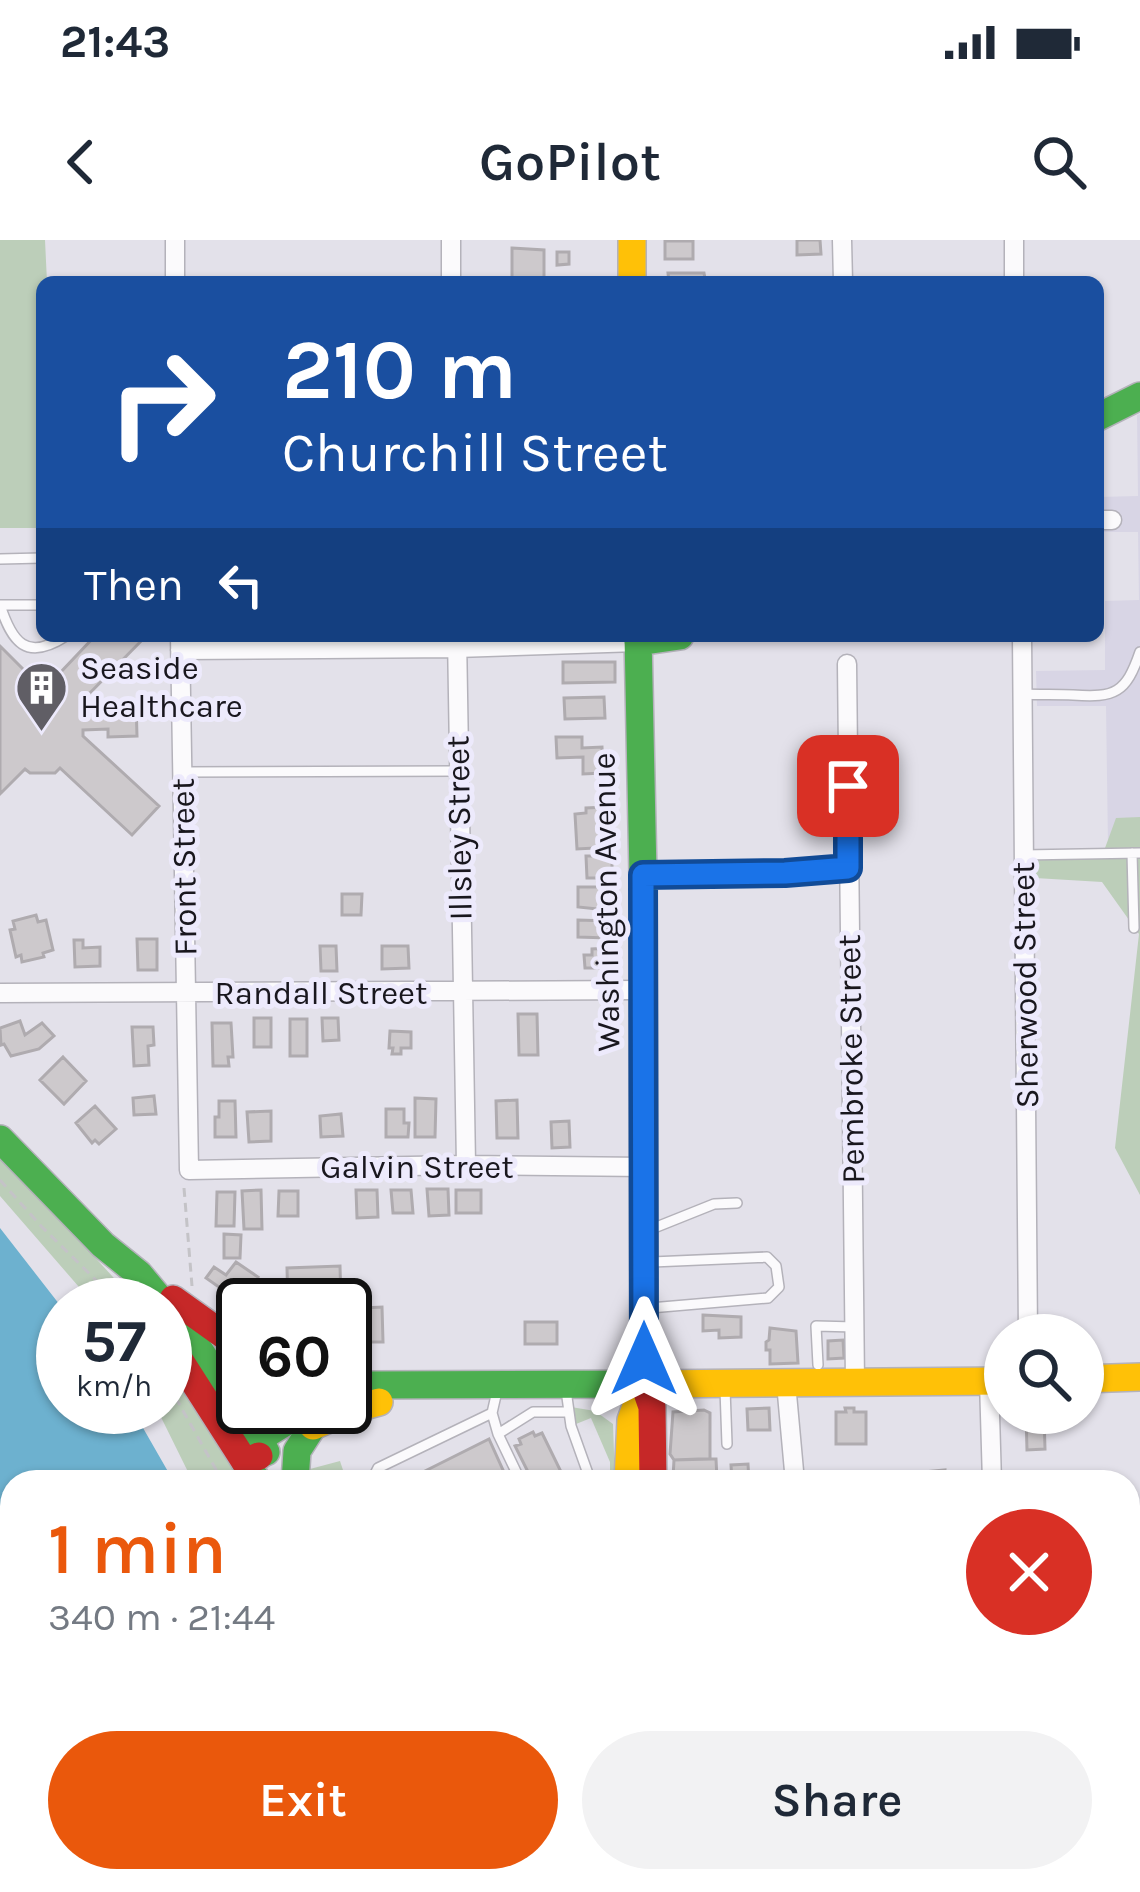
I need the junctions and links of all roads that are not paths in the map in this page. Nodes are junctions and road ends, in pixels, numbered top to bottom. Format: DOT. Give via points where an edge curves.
graph roads {
  1 [pos="175,240"];
  2 [pos="451,240"];
  3 [pos="632,240"];
  4 [pos="842,240"];
  5 [pos="1014,240"];
  6 [pos="175,276"];
  7 [pos="451,276"];
  8 [pos="632,276"];
  9 [pos="843,276"];
  10 [pos="1014,276"];
  11 [pos="1140,397"];
  12 [pos="1104,414"];
  13 [pos="36,558"];
  14 [pos="0,559"];
  15 [pos="0,605"];
  16 [pos="36,605"];
  17 [pos="56,642"];
  18 [pos="457,642"];
  19 [pos="638,642"];
  20 [pos="1022,642"];
  21 [pos="180,643"];
  22 [pos="1140,652"];
  23 [pos="847,664"];
  24 [pos="1023,694"];
  25 [pos="458,771"];
  26 [pos="182,772"];
  27 [pos="1136,853"];
  28 [pos="1023,855"];
  29 [pos="848,868"];
  30 [pos="643,875"];
  31 [pos="1134,928"];
  32 [pos="642,990"];
  33 [pos="463,992"];
  34 [pos="0,993"];
  35 [pos="186,993"];
  36 [pos="0,1139"];
  37 [pos="466,1165"];
  38 [pos="644,1167"];
  39 [pos="188,1169"];
  40 [pos="737,1203"];
  41 [pos="644,1232"];
  42 [pos="103,1245"];
  43 [pos="644,1262"];
  44 [pos="139,1274"];
  45 [pos="126,1278"];
  46 [pos="644,1308"];
  47 [pos="1028,1314"];
  48 [pos="855,1327"];
  49 [pos="216,1330"];
  50 [pos="818,1365"];
  51 [pos="192,1373"];
  52 [pos="1140,1377"];
  53 [pos="1104,1378"];
  54 [pos="984,1381"];
  55 [pos="855,1382"];
  56 [pos="786,1383"];
  57 [pos="644,1384"];
  58 [pos="725,1384"];
  59 [pos="372,1389"];
  60 [pos="533,1399"];
  61 [pos="567,1399"];
  62 [pos="495,1400"];
  63 [pos="372,1404"];
  64 [pos="498,1433"];
  65 [pos="284,1434"];
  66 [pos="302,1434"];
  67 [pos="994,1434"];
  68 [pos="727,1444"];
  69 [pos="257,1460"];
  70 [pos="295,1470"];
  71 [pos="377,1470"];
  72 [pos="515,1470"];
  73 [pos="588,1470"];
  74 [pos="628,1470"];
  75 [pos="653,1470"];
  76 [pos="795,1470"];
  77 [pos="993,1470"];
  1 -- 6 [label="street"];
  2 -- 7 [label="street"];
  3 -- 8 [label="main road"];
  4 -- 9 [label="street"];
  5 -- 10 [label="street"];
  11 -- 12 [label="main road"];
  13 -- 14 [label="lane"];
  15 -- 16 [label="lane"];
  15 -- 17 [label="lane" via="20,644"];
  18 -- 21 [label="street"];
  18 -- 25 [label="street, Illsley Street"];
  19 -- 30 [label="main road, Washington Avenue"];
  20 -- 24 [label="street, Sherwood Street"];
  21 -- 26 [label="street, Front Street"];
  22 -- 24 [label="lane" via="1132,674 1105,697"];
  23 -- 29 [label="street, Pembroke Street"];
  24 -- 28 [label="street, Sherwood Street"];
  25 -- 26 [label="lane"];
  25 -- 33 [label="street, Illsley Street"];
  26 -- 35 [label="street, Front Street"];
  27 -- 28 [label="lane"];
  27 -- 31 [label="lane"];
  28 -- 47 [label="street, Sherwood Street"];
  29 -- 30 [label="street"];
  29 -- 48 [label="street, Pembroke Street"];
  30 -- 32 [label="main road, Washington Avenue"];
  32 -- 33 [label="street, Randall Street"];
  32 -- 38 [label="main road, Washington Avenue"];
  33 -- 35 [label="street, Randall Street"];
  33 -- 37 [label="street, Illsley Street"];
  34 -- 35 [label="street, Randall Street"];
  35 -- 39 [label="street, Front Street"];
  36 -- 42 [label="main road"];
  37 -- 38 [label="street, Galvin Street"];
  37 -- 39 [label="street, Galvin Street"];
  38 -- 41 [label="main road, Washington Avenue"];
  40 -- 41 [label="lane"];
  41 -- 43 [label="main road, Washington Avenue"];
  42 -- 44 [label="main road"];
  42 -- 45 [label="main road"];
  43 -- 46 [label="main road, Washington Avenue"];
  43 -- 46 [label="lane" via="767,1257 779,1288 768,1298"];
  44 -- 49 [label="main road"];
  44 -- 69 [label="main road" via="189,1334"];
  46 -- 57 [label="main road, Washington Avenue"];
  48 -- 50 [label="lane" via="816,1326"];
  48 -- 55 [label="street, Pembroke Street"];
  51 -- 69 [label="main road"];
  52 -- 53 [label="main road"];
  54 -- 55 [label="main road"];
  55 -- 56 [label="main road"];
  56 -- 58 [label="main road"];
  56 -- 76 [label="street"];
  57 -- 58 [label="main road"];
  57 -- 61 [label="main road"];
  57 -- 74 [label="main road" via="631,1408"];
  57 -- 75 [label="main road"];
  58 -- 68 [label="lane"];
  59 -- 62 [label="main road"];
  60 -- 61 [label="main road"];
  60 -- 62 [label="main road"];
  60 -- 64 [label="lane"];
  61 -- 73 [label="lane"];
  62 -- 63 [label="main road"];
  62 -- 64 [label="lane"];
  62 -- 71 [label="lane"];
  64 -- 72 [label="lane"];
  65 -- 69 [label="main road"];
  66 -- 70 [label="main road"];
  67 -- 77 [label="street"];
}
